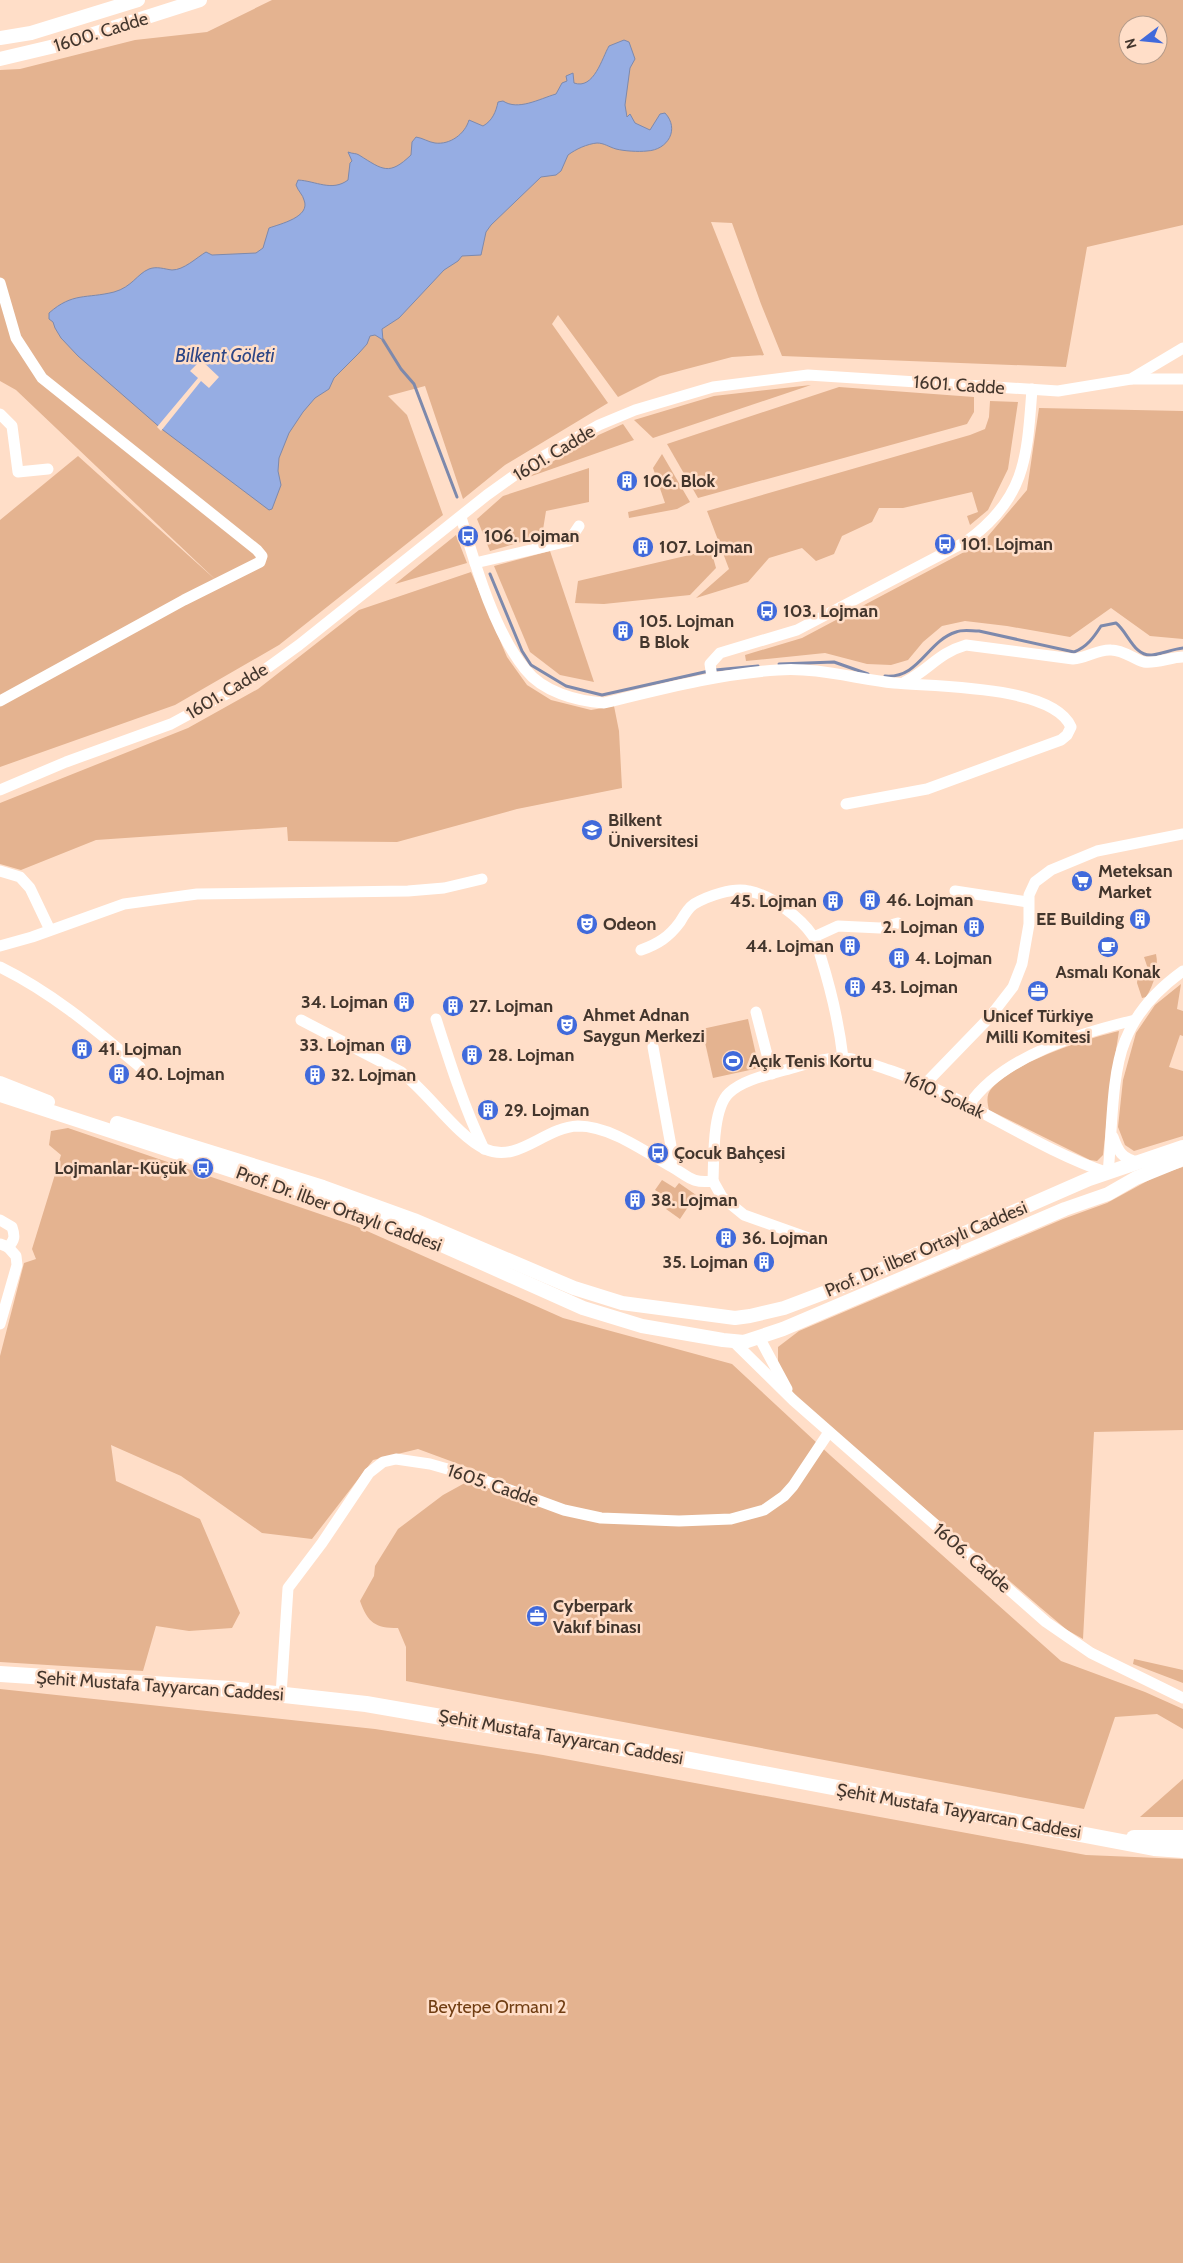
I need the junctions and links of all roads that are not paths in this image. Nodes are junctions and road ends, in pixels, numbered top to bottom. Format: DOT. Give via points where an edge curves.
graph roads {
  1 [pos="138,0"];
  2 [pos="200,0"];
  3 [pos="116,6"];
  4 [pos="122,26"];
  5 [pos="4,38"];
  6 [pos="6,58"];
  7 [pos="0,283"];
  8 [pos="1183,348"];
  9 [pos="1183,370"];
  10 [pos="1160,378"];
  11 [pos="1183,378"];
  12 [pos="1131,379"];
  13 [pos="1032,389"];
  14 [pos="0,414"];
  15 [pos="48,469"];
  16 [pos="461,517"];
  17 [pos="579,526"];
  18 [pos="475,563"];
  19 [pos="1183,657"];
  20 [pos="711,672"];
  21 [pos="903,683"];
  22 [pos="0,700"];
  23 [pos="0,790"];
  24 [pos="846,804"];
  25 [pos="1183,834"];
  26 [pos="0,871"];
  27 [pos="482,879"];
  28 [pos="955,891"];
  29 [pos="1028,902"];
  30 [pos="898,923"];
  31 [pos="50,930"];
  32 [pos="814,937"];
  33 [pos="0,946"];
  34 [pos="641,950"];
  35 [pos="0,967"];
  36 [pos="1183,972"];
  37 [pos="756,1012"];
  38 [pos="301,1020"];
  39 [pos="436,1020"];
  40 [pos="1136,1020"];
  41 [pos="653,1047"];
  42 [pos="843,1058"];
  43 [pos="140,1067"];
  44 [pos="772,1074"];
  45 [pos="0,1083"];
  46 [pos="926,1083"];
  47 [pos="0,1095"];
  48 [pos="969,1105"];
  49 [pos="1112,1134"];
  50 [pos="1183,1147"];
  51 [pos="484,1149"];
  52 [pos="1109,1158"];
  53 [pos="1183,1159"];
  54 [pos="1138,1162"];
  55 [pos="675,1168"];
  56 [pos="1097,1173"];
  57 [pos="713,1181"];
  58 [pos="1111,1192"];
  59 [pos="0,1220"];
  60 [pos="814,1240"];
  61 [pos="4,1246"];
  62 [pos="750,1316"];
  63 [pos="735,1318"];
  64 [pos="0,1324"];
  65 [pos="759,1338"];
  66 [pos="733,1341"];
  67 [pos="793,1400"];
  68 [pos="829,1432"];
  69 [pos="0,1674"];
  70 [pos="1169,1689"];
  71 [pos="1183,1690"];
  72 [pos="281,1695"];
  73 [pos="1183,1698"];
  74 [pos="1183,1838"];
  75 [pos="1117,1840"];
  76 [pos="1183,1850"];
  1 -- 3 [label="street, 1600. Cadde"];
  2 -- 4 [label="street, 1600. Cadde"];
  3 -- 4 [label="street"];
  3 -- 5 [label="street, 1600. Cadde" via="31,33"];
  4 -- 6 [label="street, 1600. Cadde"];
  5 -- 6 [label="street"];
  7 -- 22 [label="street" via="16,338 42,378 262,556 260,562"];
  8 -- 12 [label="street, 1601. Cadde"];
  9 -- 10 [label="street"];
  10 -- 11 [label="street"];
  10 -- 12 [label="street"];
  12 -- 13 [label="street, 1601. Cadde" via="1058,391"];
  13 -- 16 [label="street, 1601. Cadde" via="808,375 713,387 636,410 600,425 533,462"];
  13 -- 20 [label="street" via="1021,477 1004,508 979,532 797,630 720,653"];
  14 -- 15 [label="street" via="12,426 18,472"];
  16 -- 18 [label="street"];
  16 -- 23 [label="street, 1601. Cadde" via="246,684 171,724"];
  17 -- 18 [label="street" via="569,541"];
  18 -- 20 [label="street" via="507,643 525,670 546,687 586,702 604,702"];
  19 -- 21 [label="street" via="1145,662 1110,650 1074,659 966,645 950,650 916,677"];
  20 -- 21 [label="street" via="821,671"];
  21 -- 24 [label="street" via="963,686 1029,698 1060,712 1067,717 1071,727 1061,740 947,783"];
  25 -- 29 [label="street" via="1097,851 1051,870 1035,882"];
  26 -- 31 [label="street" via="20,877 30,888"];
  27 -- 31 [label="street" via="444,888 408,891 197,894 124,904"];
  28 -- 29 [label="street"];
  29 -- 46 [label="street" via="1027,939 1013,987 989,1018"];
  30 -- 32 [label="street" via="880,928 838,926"];
  31 -- 33 [label="street"];
  32 -- 34 [label="street" via="793,914 749,890 739,890 695,904 666,938"];
  32 -- 42 [label="street" via="839,1027"];
  35 -- 43 [label="street" via="46,993 88,1023"];
  36 -- 40 [label="street" via="1154,995"];
  37 -- 44 [label="street"];
  38 -- 51 [label="street" via="401,1072 416,1083 471,1141"];
  39 -- 51 [label="street" via="458,1087"];
  40 -- 48 [label="street" via="1078,1036 1017,1063 991,1080"];
  40 -- 49 [label="street" via="1124,1042"];
  41 -- 55 [label="street"];
  42 -- 44 [label="street, 1610. Sokak"];
  42 -- 46 [label="street, 1610. Sokak"];
  44 -- 57 [label="street, 1610. Sokak" via="743,1084 728,1094 720,1108"];
  45 -- 63 [label="street, Prof. Dr. İlber Ortaylı Caddesi" via="50,1102 332,1190 414,1220 574,1288 622,1303"];
  46 -- 48 [label="street, 1610. Sokak"];
  47 -- 66 [label="street, Prof. Dr. İlber Ortaylı Caddesi" via="399,1226 583,1308 642,1326"];
  48 -- 56 [label="street, 1610. Sokak"];
  49 -- 52 [label="street"];
  49 -- 54 [label="street" via="1121,1154"];
  50 -- 54 [label="street, Prof. Dr. İlber Ortaylı Caddesi"];
  51 -- 55 [label="street" via="507,1153 563,1127 581,1126 616,1136"];
  52 -- 56 [label="street"];
  52 -- 56 [label="street" via="1098,1167"];
  53 -- 58 [label="street, Prof. Dr. İlber Ortaylı Caddesi"];
  54 -- 56 [label="street, Prof. Dr. İlber Ortaylı Caddesi"];
  55 -- 57 [label="street" via="690,1180 701,1183"];
  56 -- 58 [label="street" via="1096,1188 1100,1193"];
  56 -- 62 [label="street, Prof. Dr. İlber Ortaylı Caddesi" via="850,1283 784,1308"];
  57 -- 60 [label="street" via="722,1197 744,1215"];
  58 -- 65 [label="street, Prof. Dr. İlber Ortaylı Caddesi"];
  59 -- 61 [label="street" via="12,1227 14,1234 14,1241"];
  61 -- 64 [label="street" via="16,1256 17,1264"];
  62 -- 63 [label="street, Prof. Dr. İlber Ortaylı Caddesi"];
  62 -- 65 [label="street"];
  63 -- 66 [label="street" via="729,1334"];
  65 -- 66 [label="street, Prof. Dr. İlber Ortaylı Caddesi"];
  65 -- 67 [label="street, 1606. Cadde"];
  66 -- 67 [label="street, 1606. Cadde"];
  67 -- 68 [label="street, 1606. Cadde"];
  68 -- 70 [label="street, 1606. Cadde" via="1046,1622 1091,1653"];
  68 -- 72 [label="street, 1605. Cadde" via="784,1496 764,1510 731,1519 601,1518 564,1510 430,1464 396,1459 383,1462 369,1473 288,1588"];
  69 -- 72 [label="main road, Şehit Mustafa Tayyarcan Caddesi"];
  70 -- 71 [label="street, 1606. Cadde"];
  70 -- 73 [label="street, 1606. Cadde"];
  72 -- 75 [label="main road, Şehit Mustafa Tayyarcan Caddesi" via="449,1717"];
  74 -- 75 [label="main road, Şehit Mustafa Tayyarcan Caddesi" via="1152,1836"];
  75 -- 76 [label="main road, Şehit Mustafa Tayyarcan Caddesi"];
}
